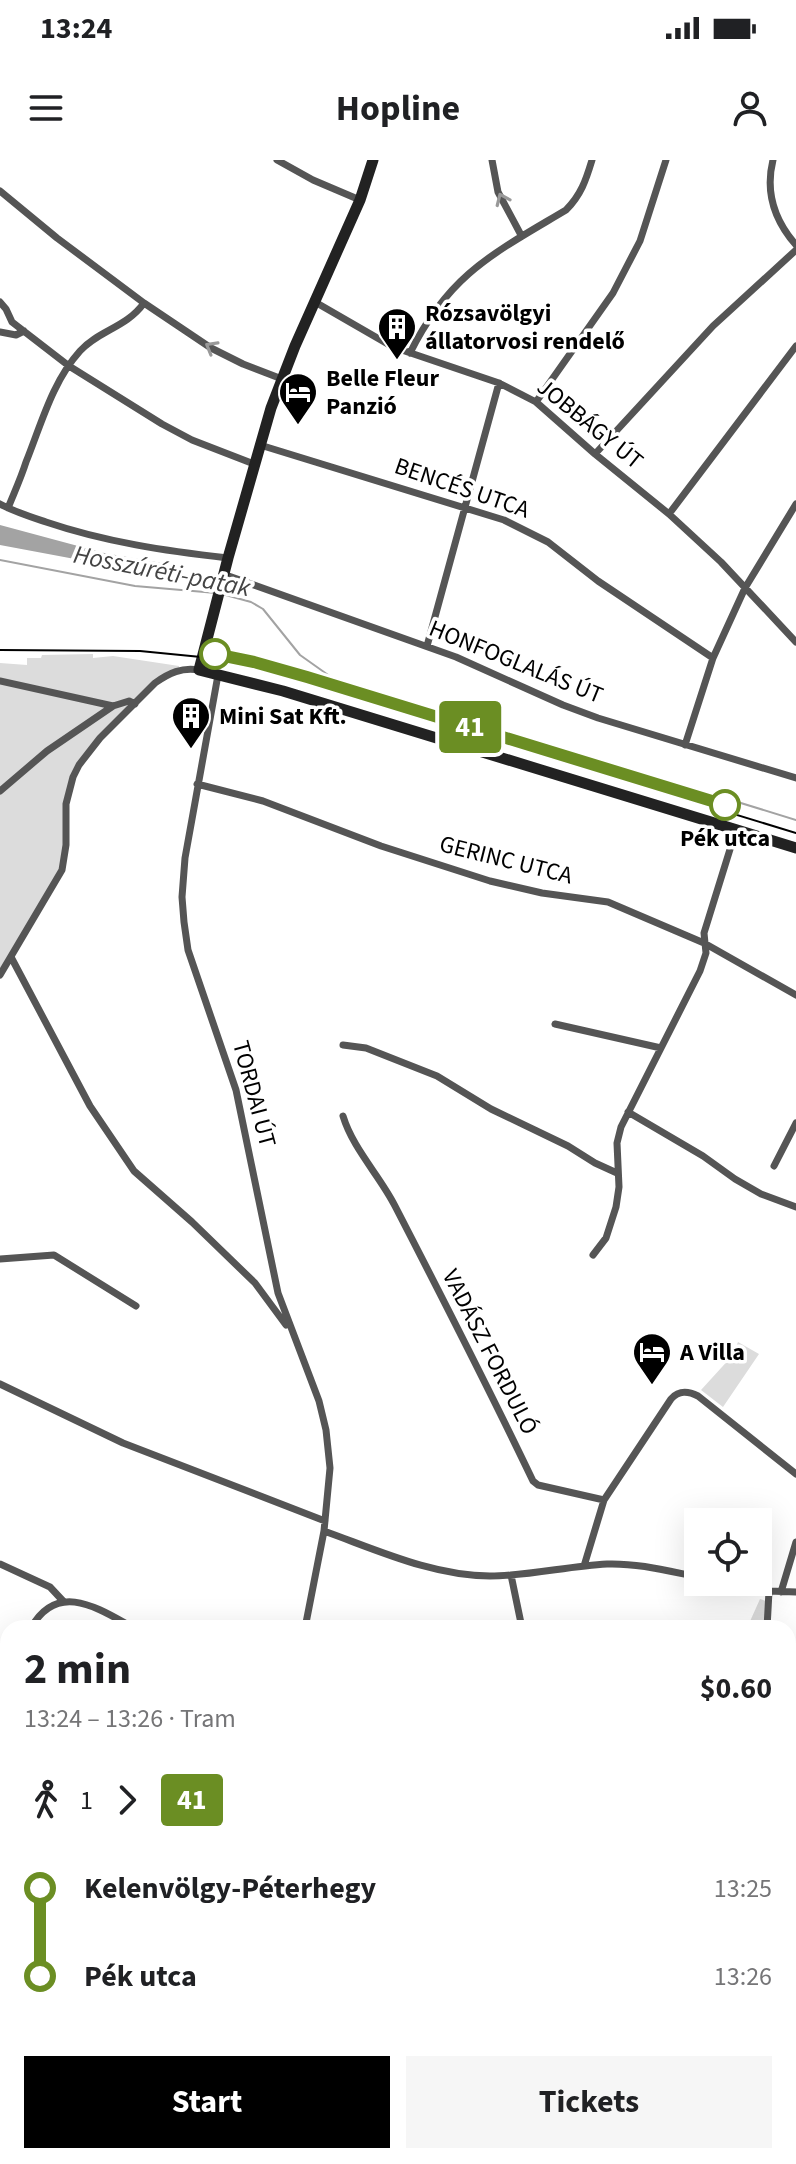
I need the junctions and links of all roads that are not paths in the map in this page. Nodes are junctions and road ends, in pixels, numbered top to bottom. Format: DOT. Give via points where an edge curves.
graph roads {
  1 [pos="277,160"];
  2 [pos="373,160"];
  3 [pos="492,160"];
  4 [pos="592,160"];
  5 [pos="666,160"];
  6 [pos="773,160"];
  7 [pos="0,191"];
  8 [pos="360,200"];
  9 [pos="521,235"];
  10 [pos="796,248"];
  11 [pos="0,302"];
  12 [pos="315,302"];
  13 [pos="144,303"];
  14 [pos="24,331"];
  15 [pos="0,332"];
  16 [pos="796,346"];
  17 [pos="410,353"];
  18 [pos="69,366"];
  19 [pos="282,379"];
  20 [pos="499,383"];
  21 [pos="536,402"];
  22 [pos="260,445"];
  23 [pos="595,454"];
  24 [pos="254,464"];
  25 [pos="796,504"];
  26 [pos="4,506"];
  27 [pos="465,507"];
  28 [pos="669,514"];
  29 [pos="228,558"];
  30 [pos="223,574"];
  31 [pos="745,588"];
  32 [pos="796,642"];
  33 [pos="427,646"];
  34 [pos="713,658"];
  35 [pos="199,670"];
  36 [pos="218,675"];
  37 [pos="0,681"];
  38 [pos="135,704"];
  39 [pos="113,706"];
  40 [pos="685,745"];
  41 [pos="796,778"];
  42 [pos="197,784"];
  43 [pos="0,791"];
  44 [pos="736,830"];
  45 [pos="796,848"];
  46 [pos="704,943"];
  47 [pos="11,957"];
  48 [pos="0,975"];
  49 [pos="796,995"];
  50 [pos="555,1024"];
  51 [pos="343,1045"];
  52 [pos="661,1048"];
  53 [pos="628,1112"];
  54 [pos="343,1116"];
  55 [pos="796,1123"];
  56 [pos="774,1166"];
  57 [pos="617,1173"];
  58 [pos="796,1207"];
  59 [pos="593,1255"];
  60 [pos="0,1259"];
  61 [pos="136,1306"];
  62 [pos="296,1340"];
  63 [pos="0,1384"];
  64 [pos="796,1474"];
  65 [pos="604,1500"];
  66 [pos="325,1521"];
  67 [pos="324,1531"];
  68 [pos="796,1542"];
  69 [pos="0,1564"];
  70 [pos="584,1566"];
  71 [pos="684,1574"];
  72 [pos="511,1575"];
  73 [pos="772,1591"];
  74 [pos="781,1592"];
  75 [pos="796,1592"];
  76 [pos="769,1596"];
  77 [pos="64,1602"];
  78 [pos="35,1620"];
  79 [pos="120,1620"];
  80 [pos="307,1620"];
  81 [pos="520,1620"];
  82 [pos="767,1620"];
  1 -- 8 [label="street"];
  2 -- 8 [label="street"];
  9 -- 3 [label="street, one-way" via="498,192"];
  4 -- 9 [label="street" via="573,203"];
  5 -- 21 [label="street" via="640,241 613,293"];
  6 -- 10 [label="street" via="773,204"];
  7 -- 13 [label="street"];
  8 -- 12 [label="street"];
  9 -- 17 [label="street" via="451,289"];
  10 -- 23 [label="street" via="713,326"];
  11 -- 14 [label="street"];
  12 -- 17 [label="street, JOBBÁGY ÚT"];
  12 -- 19 [label="street"];
  13 -- 18 [label="street" via="126,322 85,346"];
  19 -- 13 [label="street, one-way" via="211,348"];
  14 -- 15 [label="street"];
  14 -- 18 [label="street"];
  16 -- 28 [label="street"];
  17 -- 20 [label="street, JOBBÁGY ÚT"];
  18 -- 24 [label="street" via="192,440"];
  18 -- 26 [label="street"];
  19 -- 22 [label="street"];
  20 -- 21 [label="street, JOBBÁGY ÚT"];
  20 -- 27 [label="street"];
  21 -- 23 [label="street, JOBBÁGY ÚT"];
  22 -- 24 [label="street"];
  22 -- 27 [label="street, BENCÉS UTCA"];
  23 -- 28 [label="street, JOBBÁGY ÚT"];
  24 -- 29 [label="street"];
  25 -- 31 [label="street"];
  26 -- 29 [label="street" via="110,541"];
  27 -- 33 [label="street"];
  27 -- 34 [label="street, BENCÉS UTCA" via="548,542"];
  28 -- 31 [label="street, JOBBÁGY ÚT"];
  29 -- 30 [label="street"];
  30 -- 33 [label="street, HONFOGLALÁS ÚT"];
  30 -- 35 [label="street"];
  31 -- 32 [label="street, JOBBÁGY ÚT"];
  31 -- 34 [label="street"];
  33 -- 40 [label="street, HONFOGLALÁS ÚT" via="563,705"];
  34 -- 40 [label="street"];
  35 -- 36 [label="street"];
  35 -- 38 [label="street" via="163,677"];
  36 -- 42 [label="street, TORDAI ÚT"];
  36 -- 44 [label="street"];
  37 -- 39 [label="street"];
  38 -- 39 [label="street"];
  38 -- 47 [label="street" via="100,738 73,777 62,870"];
  39 -- 43 [label="street"];
  40 -- 41 [label="street, HONFOGLALÁS ÚT"];
  42 -- 46 [label="street, GERINC UTCA" via="263,801 490,881 608,902"];
  42 -- 62 [label="street, TORDAI ÚT" via="182,882 186,939 236,1090 278,1293"];
  44 -- 45 [label="street"];
  44 -- 46 [label="street"];
  46 -- 49 [label="street, GERINC UTCA"];
  46 -- 52 [label="street" via="700,971"];
  47 -- 48 [label="street"];
  47 -- 62 [label="street" via="90,1106 134,1171 255,1283"];
  50 -- 52 [label="street"];
  51 -- 57 [label="street" via="366,1048 437,1076"];
  52 -- 53 [label="street"];
  53 -- 57 [label="street" via="617,1139"];
  53 -- 58 [label="street" via="761,1194"];
  54 -- 65 [label="street, VADÁSZ FORDULÓ" via="385,1186 533,1481"];
  55 -- 56 [label="street"];
  57 -- 59 [label="street" via="616,1207 606,1238"];
  60 -- 61 [label="street" via="54,1255"];
  62 -- 66 [label="street, TORDAI ÚT" via="326,1430 330,1468"];
  63 -- 66 [label="street" via="123,1443"];
  64 -- 65 [label="street" via="698,1396 683,1392 671,1399"];
  65 -- 70 [label="street"];
  66 -- 67 [label="street, TORDAI ÚT"];
  67 -- 72 [label="street" via="448,1572"];
  67 -- 80 [label="street, TORDAI ÚT"];
  68 -- 74 [label="street"];
  69 -- 77 [label="street" via="50,1587"];
  70 -- 71 [label="street" via="631,1564"];
  70 -- 72 [label="street"];
  72 -- 81 [label="street"];
  73 -- 74 [label="street"];
  74 -- 75 [label="street"];
  76 -- 82 [label="street"];
  77 -- 78 [label="street"];
  77 -- 79 [label="street" via="93,1605"];
}
